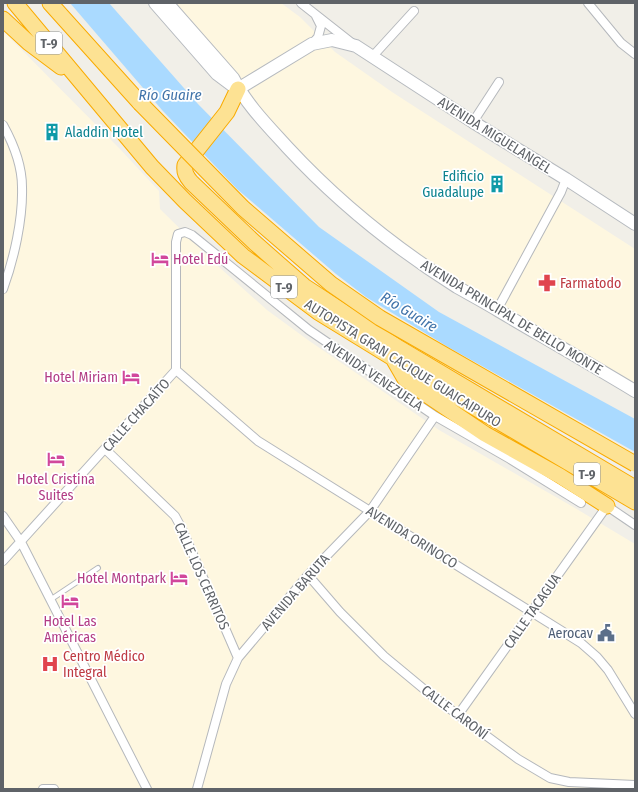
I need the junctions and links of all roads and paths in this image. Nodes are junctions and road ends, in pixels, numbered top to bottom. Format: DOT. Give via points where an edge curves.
graph roads {
  1 [pos="15,3"];
  2 [pos="50,3"];
  3 [pos="155,3"];
  4 [pos="167,3"];
  5 [pos="301,3"];
  6 [pos="588,3"];
  7 [pos="414,11"];
  8 [pos="313,12"];
  9 [pos="3,20"];
  10 [pos="312,44"];
  11 [pos="356,46"];
  12 [pos="635,54"];
  13 [pos="372,57"];
  14 [pos="499,82"];
  15 [pos="83,83"];
  16 [pos="238,89"];
  17 [pos="474,122"];
  18 [pos="3,125"];
  19 [pos="566,179"];
  20 [pos="635,224"];
  21 [pos="178,234"];
  22 [pos="3,289"];
  23 [pos="497,310"];
  24 [pos="393,359"];
  25 [pos="176,370"];
  26 [pos="635,391"];
  27 [pos="435,416"];
  28 [pos="105,449"];
  29 [pos="635,464"];
  30 [pos="635,488"];
  31 [pos="635,502"];
  32 [pos="581,504"];
  33 [pos="606,506"];
  34 [pos="370,511"];
  35 [pos="3,516"];
  36 [pos="635,525"];
  37 [pos="21,542"];
  38 [pos="3,560"];
  39 [pos="98,568"];
  40 [pos="308,575"];
  41 [pos="50,600"];
  42 [pos="531,612"];
  43 [pos="238,658"];
  44 [pos="635,714"];
  45 [pos="458,715"];
  46 [pos="635,785"];
  47 [pos="44,789"];
  48 [pos="54,789"];
  49 [pos="147,789"];
  50 [pos="198,789"];
  1 -- 15 [label="highway, AUTOPISTA GRAN CACIQUE GUAICAIPURO / T-9"];
  2 -- 29 [label="highway, AUTOPISTA GRAN CACIQUE GUAICAIPURO / T-9, bridge" via="140,103 243,208 331,284 380,318"];
  3 -- 16 [label="street, AVENIDA PRINCIPAL DE BELLO MONTE" via="217,74"];
  4 -- 16 [label="street, AVENIDA PRINCIPAL DE BELLO MONTE" via="233,78"];
  5 -- 8 [label="street"];
  6 -- 12 [label="street" via="621,44"];
  7 -- 13 [label="street"];
  8 -- 10 [label="street" via="321,26 318,37"];
  8 -- 11 [label="street"];
  9 -- 15 [label="highway" via="28,43"];
  10 -- 11 [label="street" via="332,40"];
  10 -- 16 [label="street"];
  11 -- 13 [label="street, AVENIDA MIGUELANGEL"];
  13 -- 17 [label="street, AVENIDA MIGUELANGEL"];
  14 -- 17 [label="street"];
  15 -- 24 [label="highway, AUTOPISTA GRAN CACIQUE GUAICAIPURO / T-9" via="152,167 243,256 318,312"];
  16 -- 23 [label="street, AVENIDA PRINCIPAL DE BELLO MONTE" via="299,160 356,214 457,287"];
  16 -- 30 [label="highway" via="227,112 189,159 184,170 186,177 304,286 399,348"];
  17 -- 19 [label="street, AVENIDA MIGUELANGEL"];
  18 -- 22 [label="street" via="12,144 22,186 18,234"];
  19 -- 20 [label="street, AVENIDA MIGUELANGEL"];
  19 -- 23 [label="street"];
  21 -- 25 [label="street, CALLE CHACAÍTO"];
  21 -- 27 [label="street, AVENIDA VENEZUELA" via="186,232 192,235 309,330"];
  23 -- 26 [label="street, AVENIDA PRINCIPAL DE BELLO MONTE"];
  24 -- 31 [label="highway, AUTOPISTA GRAN CACIQUE GUAICAIPURO / T-9"];
  24 -- 33 [label="highway" via="405,379 427,395 485,434 560,476"];
  25 -- 28 [label="street, CALLE CHACAÍTO"];
  25 -- 34 [label="street, AVENIDA ORINOCO" via="258,441"];
  27 -- 32 [label="street, AVENIDA VENEZUELA"];
  27 -- 34 [label="street, AVENIDA BARUTA"];
  28 -- 37 [label="street, CALLE CHACAÍTO"];
  28 -- 43 [label="street, CALLE LOS CERRITOS" via="175,516"];
  33 -- 36 [label="street"];
  33 -- 42 [label="street, CALLE TACAGUA"];
  34 -- 40 [label="street, AVENIDA BARUTA"];
  34 -- 42 [label="street, AVENIDA ORINOCO"];
  35 -- 37 [label="street"];
  37 -- 38 [label="street, CALLE CHACAÍTO"];
  37 -- 41 [label="street"];
  39 -- 41 [label="lane"];
  40 -- 43 [label="street, AVENIDA BARUTA"];
  40 -- 45 [label="street, CALLE CARONÍ" via="384,656"];
  41 -- 49 [label="street"];
  42 -- 44 [label="street, AVENIDA ORINOCO" via="597,657"];
  42 -- 45 [label="street, CALLE TACAGUA"];
  43 -- 50 [label="street, AVENIDA BARUTA" via="226,684"];
  45 -- 46 [label="street, CALLE CARONÍ" via="518,759 550,778 569,782"];
  47 -- 48 [label="street"];
}
